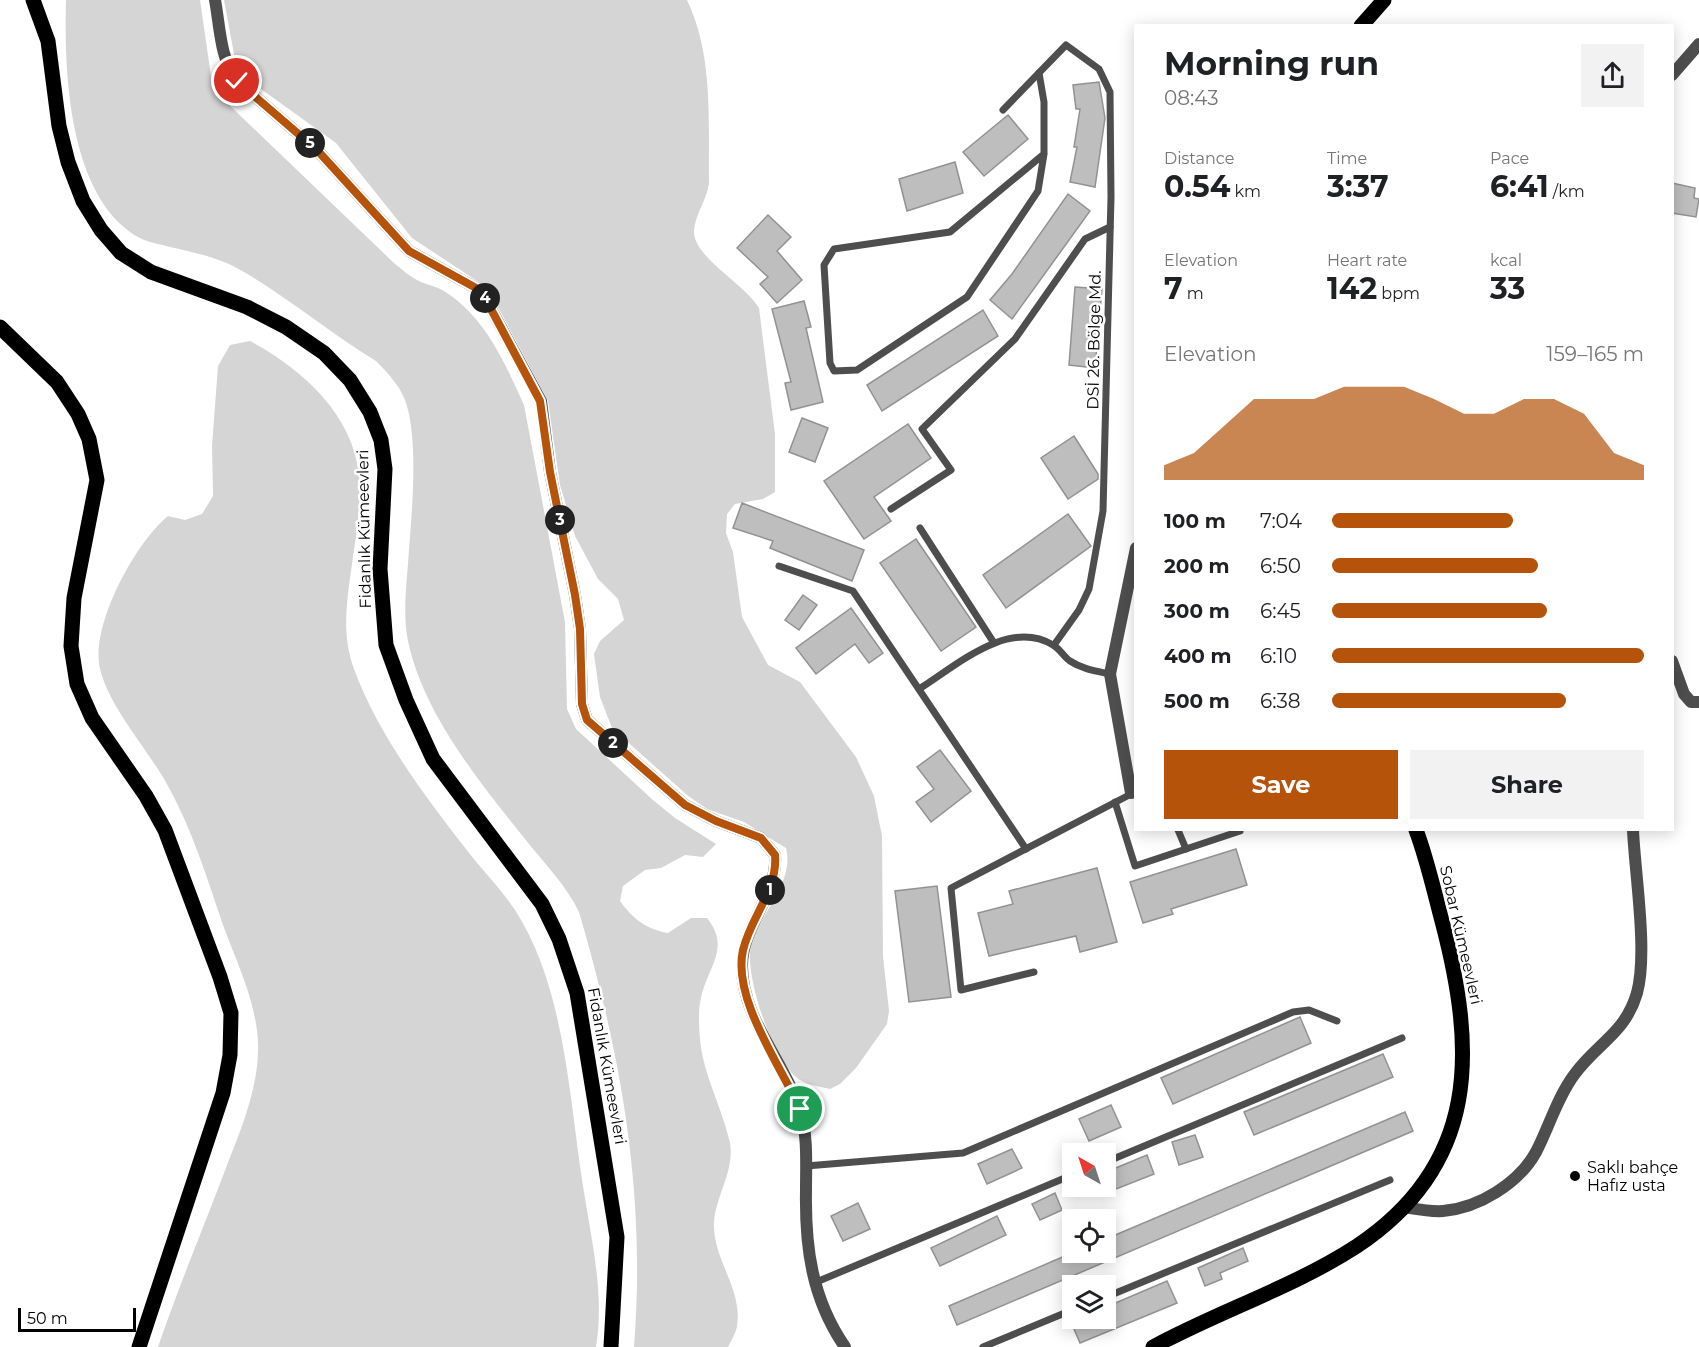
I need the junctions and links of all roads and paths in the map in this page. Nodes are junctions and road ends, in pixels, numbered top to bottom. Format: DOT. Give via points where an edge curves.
graph roads {
  1 [pos="33,0"];
  2 [pos="215,0"];
  3 [pos="1384,0"];
  4 [pos="1363,24"];
  5 [pos="1699,45"];
  6 [pos="1039,73"];
  7 [pos="1674,73"];
  8 [pos="1003,110"];
  9 [pos="1044,154"];
  10 [pos="1110,227"];
  11 [pos="0,327"];
  12 [pos="891,509"];
  13 [pos="920,528"];
  14 [pos="1134,558"];
  15 [pos="779,566"];
  16 [pos="994,643"];
  17 [pos="1054,645"];
  18 [pos="1674,666"];
  19 [pos="1110,674"];
  20 [pos="919,689"];
  21 [pos="1699,702"];
  22 [pos="1133,792"];
  23 [pos="1115,802"];
  24 [pos="1178,831"];
  25 [pos="1240,831"];
  26 [pos="1416,831"];
  27 [pos="1633,831"];
  28 [pos="1026,849"];
  29 [pos="1186,849"];
  30 [pos="1034,972"];
  31 [pos="1337,1021"];
  32 [pos="1402,1038"];
  33 [pos="1116,1157"];
  34 [pos="806,1166"];
  35 [pos="1062,1179"];
  36 [pos="1390,1180"];
  37 [pos="1403,1207"];
  38 [pos="814,1283"];
  39 [pos="1116,1293"];
  40 [pos="1062,1314"];
  41 [pos="139,1347"];
  42 [pos="611,1347"];
  43 [pos="845,1347"];
  44 [pos="982,1347"];
  45 [pos="1153,1347"];
  1 -- 42 [label="main road, Fidanlık Kümeevleri" via="48,41 59,126 68,162 83,201 101,230 121,253 151,272 246,307 286,327 324,353 350,380 370,412 381,440 385,469 380,568 386,645 405,700 433,759 542,904 559,939 577,993 617,1237"];
  2 -- 34 [label="street" via="225,58 237,81 317,150 409,251 470,284 484,296 531,383 540,401 575,595 582,704 587,720 685,805 761,838 775,855 773,883 751,926 742,967 754,1016 800,1109"];
  3 -- 4 [label="main road"];
  5 -- 7 [label="street"];
  6 -- 8 [label="lane"];
  6 -- 9 [label="lane" via="1044,102"];
  6 -- 10 [label="lane, DSİ 26. Bölge Md." via="1066,45 1099,69 1110,92"];
  9 -- 9 [label="lane" via="1038,191 967,297 856,370 834,371 830,363 824,265 834,249 950,232"];
  10 -- 12 [label="lane" via="1085,239 1015,339 922,429 951,470"];
  10 -- 17 [label="lane, DSİ 26. Bölge Md." via="1103,511 1089,589"];
  11 -- 41 [label="main road" via="57,382 89,440 97,480 74,598 71,646 77,684 92,718 165,830 231,1013 230,1055 223,1093"];
  13 -- 16 [label="lane"];
  14 -- 19 [label="street"];
  15 -- 20 [label="lane" via="853,591"];
  16 -- 17 [label="lane" via="1011,637 1034,637"];
  16 -- 20 [label="lane"];
  17 -- 19 [label="lane" via="1084,668"];
  18 -- 21 [label="street" via="1684,694 1691,702"];
  19 -- 22 [label="street"];
  20 -- 28 [label="lane"];
  22 -- 23 [label="lane"];
  23 -- 28 [label="lane"];
  23 -- 29 [label="lane" via="1135,866"];
  24 -- 29 [label="lane"];
  25 -- 29 [label="lane"];
  26 -- 37 [label="main road, Sobar Kümeevleri" via="1449,947 1460,1005 1464,1073 1445,1147"];
  27 -- 37 [label="street" via="1639,976 1628,1015 1616,1033 1572,1077 1536,1152 1518,1176 1485,1198 1459,1208 1428,1211"];
  28 -- 30 [label="lane" via="951,888 961,990"];
  31 -- 34 [label="lane" via="1309,1010 1293,1012 963,1153"];
  32 -- 33 [label="lane"];
  34 -- 38 [label="street" via="806,1227"];
  35 -- 38 [label="lane"];
  36 -- 39 [label="lane"];
  37 -- 45 [label="main road, Sobar Kümeevleri" via="1346,1252"];
  38 -- 43 [label="street"];
  40 -- 44 [label="lane"];
}
